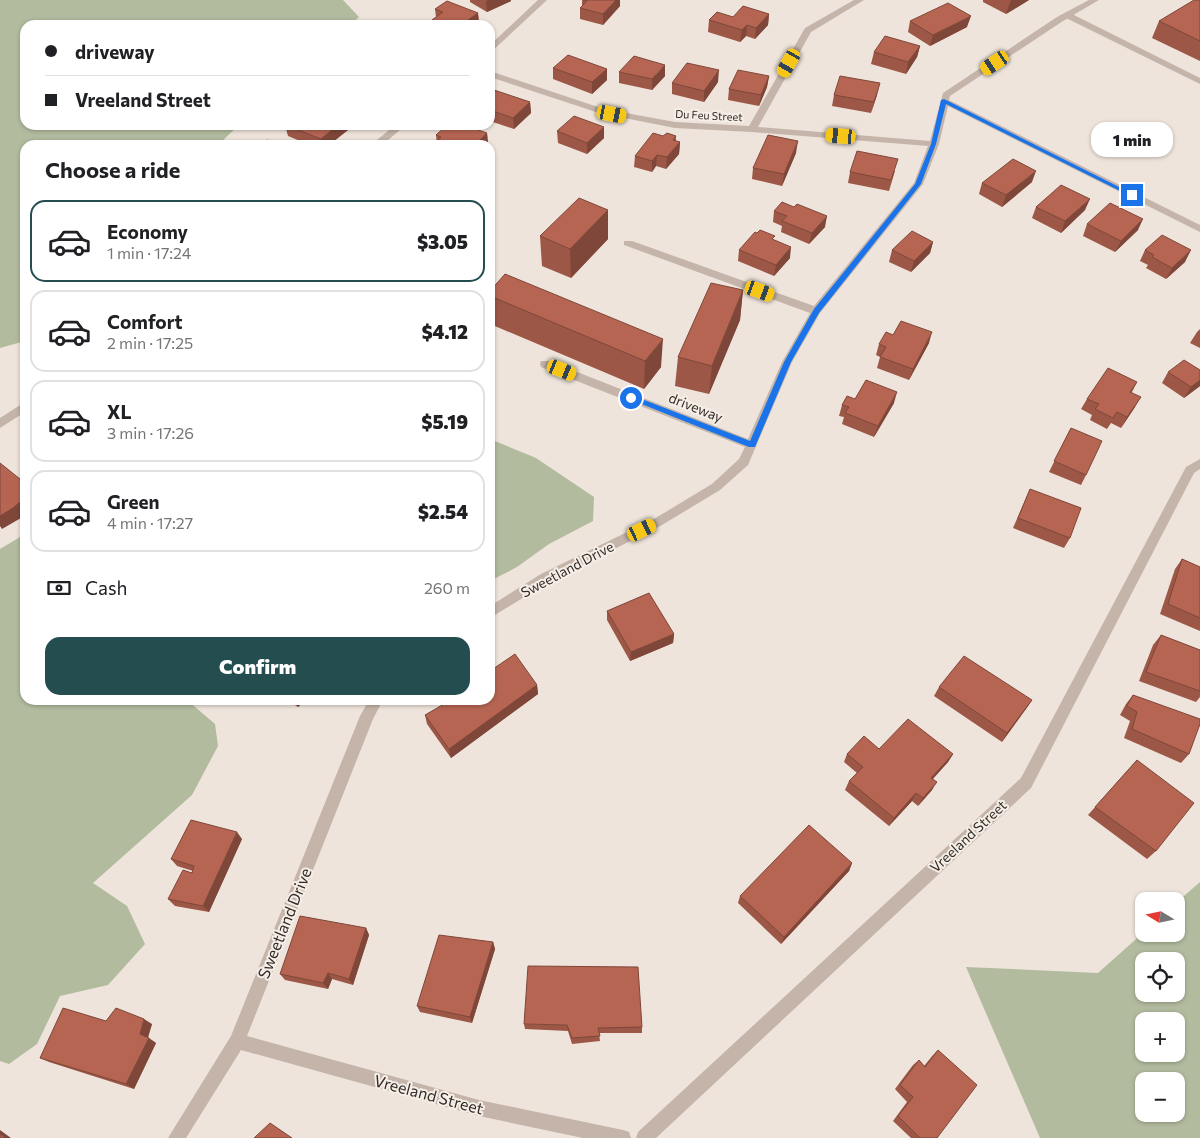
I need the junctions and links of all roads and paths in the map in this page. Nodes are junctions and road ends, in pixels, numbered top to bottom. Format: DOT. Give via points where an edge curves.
graph roads {
  1 [pos="543,0"];
  2 [pos="860,0"];
  3 [pos="1095,0"];
  4 [pos="1067,15"];
  5 [pos="495,45"];
  6 [pos="495,76"];
  7 [pos="1200,81"];
  8 [pos="944,100"];
  9 [pos="752,129"];
  10 [pos="395,130"];
  11 [pos="382,140"];
  12 [pos="934,144"];
  13 [pos="1200,229"];
  14 [pos="628,243"];
  15 [pos="816,311"];
  16 [pos="545,364"];
  17 [pos="20,410"];
  18 [pos="0,424"];
  19 [pos="752,445"];
  20 [pos="1200,463"];
  21 [pos="495,610"];
  22 [pos="373,705"];
  23 [pos="237,1041"];
  24 [pos="176,1138"];
  25 [pos="623,1138"];
  26 [pos="644,1138"];
  1 -- 5 [label="street"];
  2 -- 9 [label="street" via="808,30"];
  3 -- 4 [label="street"];
  4 -- 7 [label="street"];
  4 -- 8 [label="street" via="946,95"];
  6 -- 9 [label="street, Du Feu Street" via="602,112 675,125"];
  8 -- 12 [label="street, Sweetland Drive"];
  8 -- 13 [label="street"];
  9 -- 12 [label="street, Du Feu Street"];
  10 -- 11 [label="street"];
  12 -- 15 [label="street, Sweetland Drive" via="918,184"];
  14 -- 15 [label="street"];
  15 -- 19 [label="street, Sweetland Drive" via="787,362"];
  16 -- 19 [label="street, driveway"];
  17 -- 18 [label="street"];
  19 -- 21 [label="street, Sweetland Drive" via="744,462 716,487 658,522 545,578"];
  20 -- 26 [label="street, Vreeland Street" via="1190,470 1026,783"];
  22 -- 23 [label="street, Sweetland Drive"];
  23 -- 24 [label="street, Sweetland Drive"];
  23 -- 25 [label="street, Vreeland Street" via="479,1108"];
}
